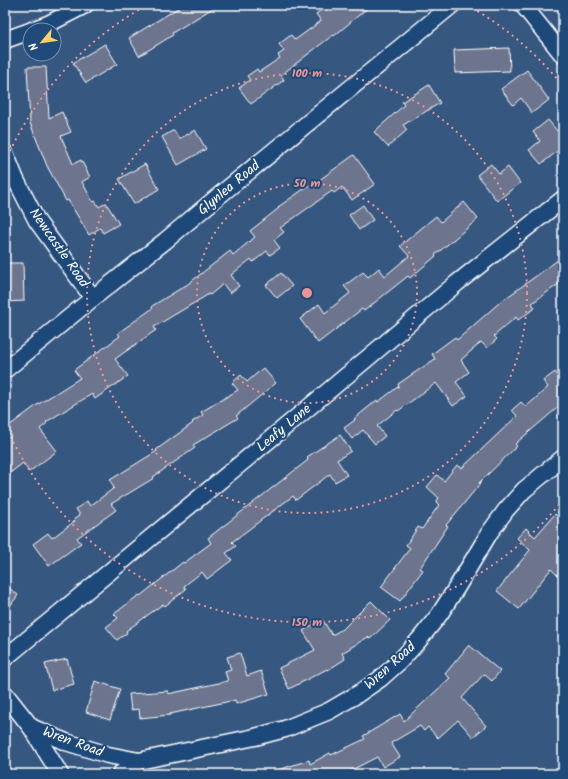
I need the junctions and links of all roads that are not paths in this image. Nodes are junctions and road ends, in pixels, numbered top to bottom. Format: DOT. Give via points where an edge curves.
graph roads {
  1 [pos="85,5"];
  2 [pos="452,5"];
  3 [pos="523,5"];
  4 [pos="52,22"];
  5 [pos="22,33"];
  6 [pos="5,40"];
  7 [pos="563,55"];
  8 [pos="5,153"];
  9 [pos="563,199"];
  10 [pos="93,298"];
  11 [pos="5,370"];
  12 [pos="563,458"];
  13 [pos="5,658"];
  14 [pos="5,694"];
  15 [pos="32,727"];
  16 [pos="138,761"];
  17 [pos="60,774"];
  18 [pos="120,774"];
  1 -- 4 [label="street"];
  2 -- 10 [label="street, Glynlea Road"];
  3 -- 7 [label="street"];
  5 -- 6 [label="street"];
  8 -- 10 [label="street, Newcastle Road" via="37,221"];
  9 -- 13 [label="street, Leafy Lane"];
  10 -- 11 [label="street, Glynlea Road"];
  12 -- 16 [label="street, Wren Road" via="524,490 506,510 439,615 399,662 380,679 329,711 285,729"];
  14 -- 15 [label="street"];
  15 -- 16 [label="street, Wren Road" via="66,742"];
  15 -- 17 [label="street"];
  16 -- 18 [label="street, Wren Road"];
}
